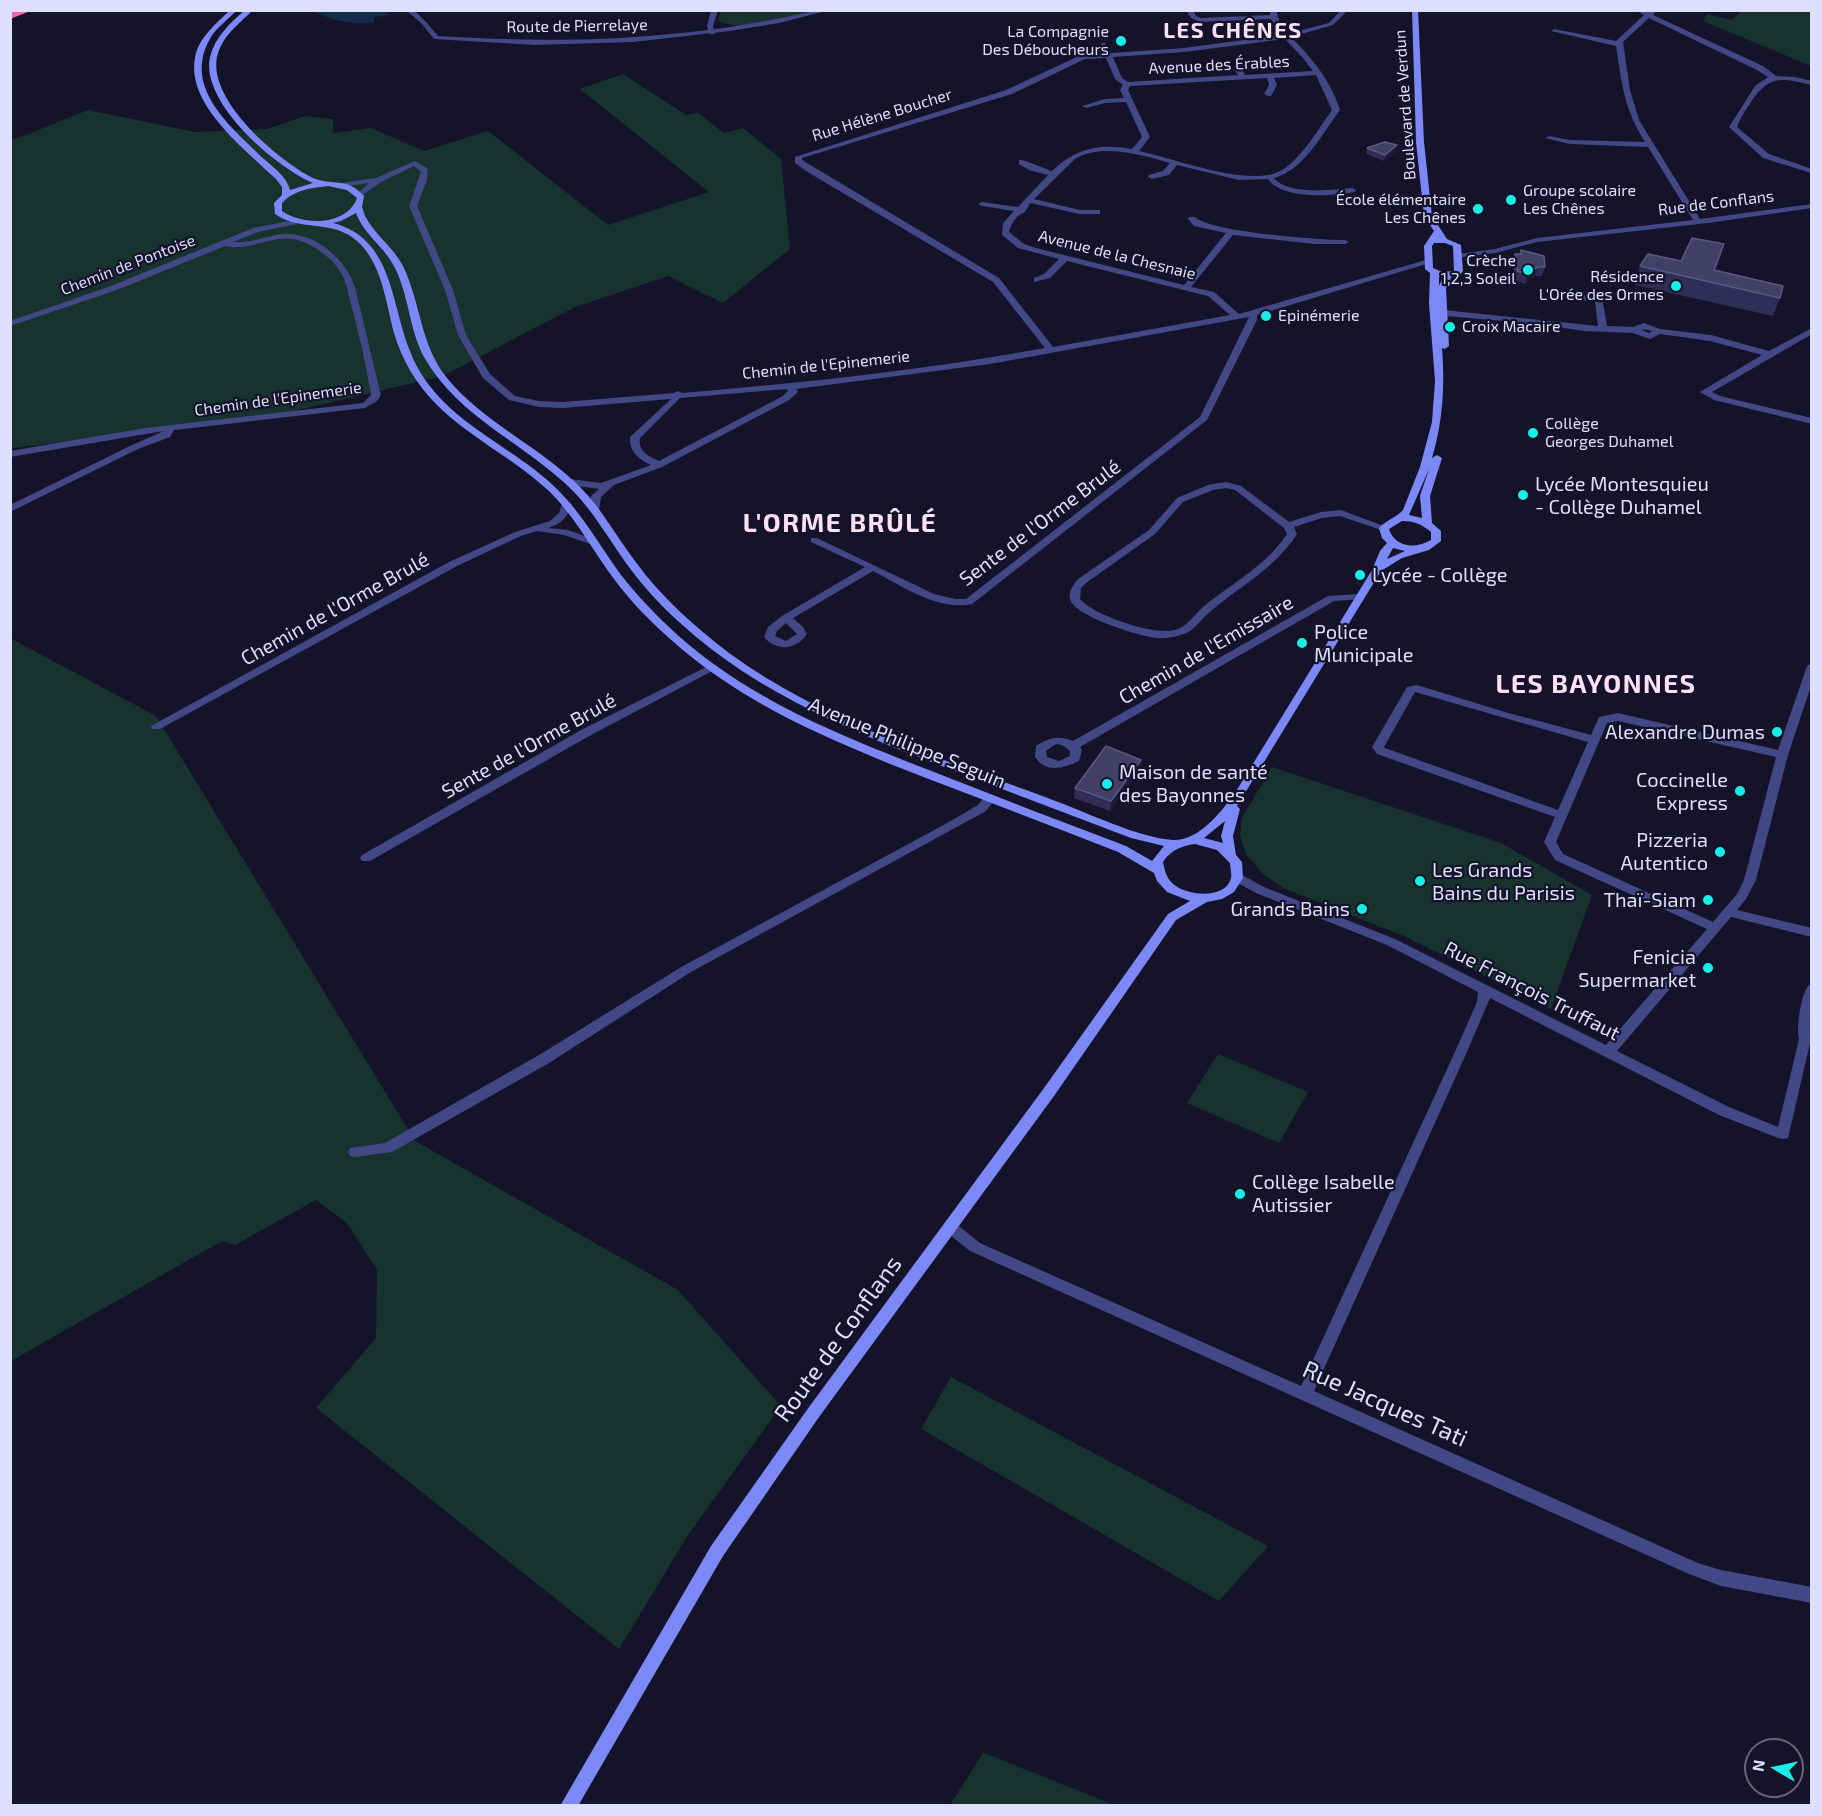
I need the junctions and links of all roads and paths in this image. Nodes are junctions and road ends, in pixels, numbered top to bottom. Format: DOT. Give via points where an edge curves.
graph roads {
  1 [pos="28,10"];
  2 [pos="234,10"];
  3 [pos="249,10"];
  4 [pos="409,10"];
  5 [pos="715,10"];
  6 [pos="828,10"];
  7 [pos="1189,10"];
  8 [pos="1345,10"];
  9 [pos="1415,10"];
  10 [pos="1638,10"];
  11 [pos="1651,13"];
  12 [pos="1273,14"];
  13 [pos="10,16"];
  14 [pos="1554,31"];
  15 [pos="712,33"];
  16 [pos="1286,37"];
  17 [pos="1103,44"];
  18 [pos="1619,44"];
  19 [pos="1108,56"];
  20 [pos="1240,63"];
  21 [pos="1318,73"];
  22 [pos="1270,76"];
  23 [pos="1242,77"];
  24 [pos="1773,77"];
  25 [pos="1812,83"];
  26 [pos="1127,84"];
  27 [pos="1268,94"];
  28 [pos="1128,100"];
  29 [pos="1086,106"];
  30 [pos="1549,138"];
  31 [pos="1651,146"];
  32 [pos="1133,153"];
  33 [pos="1812,160"];
  34 [pos="1022,162"];
  35 [pos="1175,162"];
  36 [pos="1811,171"];
  37 [pos="1055,174"];
  38 [pos="384,177"];
  39 [pos="1152,177"];
  40 [pos="1270,177"];
  41 [pos="321,184"];
  42 [pos="340,185"];
  43 [pos="1352,190"];
  44 [pos="286,195"];
  45 [pos="360,195"];
  46 [pos="1030,201"];
  47 [pos="982,204"];
  48 [pos="1812,206"];
  49 [pos="358,208"];
  50 [pos="1022,210"];
  51 [pos="278,212"];
  52 [pos="1097,212"];
  53 [pos="1192,219"];
  54 [pos="294,222"];
  55 [pos="1697,222"];
  56 [pos="322,223"];
  57 [pos="256,230"];
  58 [pos="1231,232"];
  59 [pos="1437,232"];
  60 [pos="1444,240"];
  61 [pos="1433,241"];
  62 [pos="1345,242"];
  63 [pos="225,243"];
  64 [pos="1457,251"];
  65 [pos="1065,258"];
  66 [pos="1431,268"];
  67 [pos="1446,279"];
  68 [pos="1037,280"];
  69 [pos="1186,288"];
  70 [pos="1563,295"];
  71 [pos="1438,312"];
  72 [pos="1253,314"];
  73 [pos="1236,316"];
  74 [pos="10,324"];
  75 [pos="1603,329"];
  76 [pos="1812,330"];
  77 [pos="1051,350"];
  78 [pos="1768,354"];
  79 [pos="791,387"];
  80 [pos="678,394"];
  81 [pos="1812,421"];
  82 [pos="171,429"];
  83 [pos="10,454"];
  84 [pos="658,465"];
  85 [pos="570,482"];
  86 [pos="610,484"];
  87 [pos="567,504"];
  88 [pos="10,508"];
  89 [pos="594,510"];
  90 [pos="1399,519"];
  91 [pos="1427,523"];
  92 [pos="1288,526"];
  93 [pos="1384,528"];
  94 [pos="534,530"];
  95 [pos="814,540"];
  96 [pos="593,542"];
  97 [pos="1392,543"];
  98 [pos="1416,549"];
  99 [pos="873,567"];
  100 [pos="1377,570"];
  101 [pos="1359,597"];
  102 [pos="786,618"];
  103 [pos="1812,666"];
  104 [pos="712,667"];
  105 [pos="156,726"];
  106 [pos="1595,740"];
  107 [pos="1074,746"];
  108 [pos="1782,754"];
  109 [pos="1239,796"];
  110 [pos="990,798"];
  111 [pos="1560,815"];
  112 [pos="1195,840"];
  113 [pos="1174,844"];
  114 [pos="1231,854"];
  115 [pos="366,858"];
  116 [pos="1157,870"];
  117 [pos="1234,883"];
  118 [pos="1176,892"];
  119 [pos="1204,898"];
  120 [pos="1730,912"];
  121 [pos="1172,917"];
  122 [pos="1714,927"];
  123 [pos="1812,933"];
  124 [pos="1812,987"];
  125 [pos="1485,989"];
  126 [pos="1609,1051"];
  127 [pos="355,1152"];
  128 [pos="950,1227"];
  129 [pos="1305,1394"];
  130 [pos="1812,1594"];
  131 [pos="568,1806"];
  1 -- 13 [label="highway"];
  2 -- 44 [label="main road" via="212,31 199,51 198,85 223,124 284,182"];
  3 -- 41 [label="main road" via="216,47 211,67 216,88 237,119 277,157 302,177"];
  4 -- 15 [label="street, Route de Pierrelaye" via="436,38 444,39 574,42"];
  5 -- 15 [label="street"];
  6 -- 15 [label="street, Route de Pierrelaye" via="773,24"];
  7 -- 12 [label="street" via="1200,20"];
  8 -- 16 [label="street" via="1330,24"];
  9 -- 59 [label="main road, Boulevard de Verdun" via="1420,142 1428,216"];
  10 -- 11 [label="street"];
  11 -- 18 [label="street"];
  11 -- 24 [label="street"];
  12 -- 16 [label="street"];
  14 -- 18 [label="street"];
  16 -- 19 [label="street"];
  16 -- 21 [label="street"];
  17 -- 19 [label="street"];
  18 -- 31 [label="street" via="1635,120"];
  19 -- 26 [label="street" via="1119,79"];
  19 -- 77 [label="street, Rue Hélène Boucher" via="1084,57 1009,92 802,155 798,161 996,279"];
  20 -- 23 [label="street"];
  21 -- 22 [label="street, Avenue des Érables"];
  21 -- 40 [label="street" via="1336,110 1284,172"];
  22 -- 23 [label="street, Avenue des Érables"];
  22 -- 27 [label="street" via="1273,85"];
  23 -- 26 [label="street, Avenue des Érables"];
  24 -- 25 [label="street"];
  24 -- 36 [label="street" via="1756,86 1733,127 1766,156"];
  26 -- 28 [label="street, Avenue des Érables" via="1124,90"];
  28 -- 29 [label="street"];
  28 -- 32 [label="street, Avenue des Érables" via="1146,137"];
  30 -- 31 [label="street"];
  31 -- 55 [label="street"];
  32 -- 35 [label="street, Avenue de la Chesnaie"];
  32 -- 37 [label="street, Avenue de la Chesnaie" via="1089,151 1072,157"];
  33 -- 36 [label="street"];
  34 -- 37 [label="street"];
  35 -- 39 [label="street" via="1166,173"];
  35 -- 40 [label="street, Avenue de la Chesnaie" via="1237,177"];
  37 -- 46 [label="street, Avenue de la Chesnaie"];
  38 -- 42 [label="street"];
  38 -- 45 [label="street"];
  38 -- 80 [label="street, Chemin de l'Epinemerie" via="415,163 425,171 413,206 449,290 462,335 486,376 512,398 564,405"];
  40 -- 43 [label="street" via="1276,186 1284,188"];
  41 -- 42 [label="main road"];
  41 -- 44 [label="main road"];
  42 -- 45 [label="main road"];
  44 -- 51 [label="main road" via="278,203"];
  45 -- 49 [label="main road"];
  46 -- 50 [label="street, Avenue de la Chesnaie"];
  46 -- 52 [label="street"];
  47 -- 50 [label="street"];
  48 -- 55 [label="street, Rue de Conflans"];
  49 -- 56 [label="main road"];
  49 -- 85 [label="main road, Avenue Philippe Seguin" via="363,221 398,265 420,339 437,373 483,419"];
  50 -- 65 [label="street, Avenue de la Chesnaie" via="1007,223 1008,237 1021,246"];
  51 -- 54 [label="main road"];
  51 -- 57 [label="street, Chemin de Pontoise"];
  53 -- 58 [label="street" via="1197,224"];
  54 -- 56 [label="main road"];
  54 -- 57 [label="street, Chemin de Pontoise"];
  55 -- 64 [label="street, Rue de Conflans" via="1537,240 1481,252"];
  56 -- 87 [label="main road, Avenue Philippe Seguin" via="353,234 378,262 406,354 431,392 449,411"];
  57 -- 63 [label="street, Chemin de Pontoise"];
  58 -- 62 [label="street" via="1284,240"];
  58 -- 69 [label="street"];
  59 -- 60 [label="main road, Boulevard de Verdun"];
  59 -- 61 [label="main road"];
  60 -- 61 [label="main road"];
  60 -- 64 [label="main road"];
  61 -- 66 [label="main road" via="1428,246"];
  63 -- 74 [label="street, Chemin de Pontoise"];
  63 -- 82 [label="street, Chemin de l'Epinemerie" via="247,246 278,235 295,236 337,262 346,274 361,323 376,395 365,405"];
  64 -- 67 [label="main road" via="1459,271"];
  65 -- 68 [label="street" via="1047,276"];
  65 -- 69 [label="street, Avenue de la Chesnaie"];
  66 -- 67 [label="main road"];
  66 -- 71 [label="main road"];
  66 -- 72 [label="street, Chemin de l'Epinemerie" via="1405,270"];
  67 -- 71 [label="main road"];
  69 -- 73 [label="street, Avenue de la Chesnaie" via="1217,297"];
  70 -- 75 [label="street" via="1599,300"];
  71 -- 75 [label="street"];
  71 -- 90 [label="main road" via="1438,426 1430,458 1407,513"];
  71 -- 91 [label="main road" via="1447,413 1442,443 1426,490"];
  72 -- 73 [label="street, Chemin de l'Epinemerie"];
  72 -- 99 [label="street, Sente de l'Orme Brulé" via="1204,418 968,602 953,603"];
  73 -- 77 [label="street, Chemin de l'Epinemerie"];
  75 -- 78 [label="street" via="1634,330 1650,336 1659,332 1711,338"];
  76 -- 78 [label="street"];
  77 -- 79 [label="street, Chemin de l'Epinemerie" via="990,362"];
  78 -- 81 [label="street" via="1705,392"];
  79 -- 80 [label="street, Chemin de l'Epinemerie"];
  79 -- 84 [label="street" via="793,392 786,398"];
  80 -- 84 [label="street" via="635,437 633,444 635,451"];
  82 -- 83 [label="street, Chemin de l'Epinemerie"];
  82 -- 88 [label="street, Chemin de l'Epinemerie" via="167,435"];
  84 -- 86 [label="street"];
  85 -- 86 [label="street"];
  85 -- 89 [label="main road, Avenue Philippe Seguin"];
  86 -- 89 [label="street" via="596,496"];
  87 -- 94 [label="street, Chemin de l'Orme Brulé" via="558,520"];
  87 -- 96 [label="main road, Avenue Philippe Seguin"];
  89 -- 113 [label="main road, Avenue Philippe Seguin" via="671,610 739,665 793,698 852,727 1023,793 1135,835"];
  90 -- 91 [label="main road"];
  90 -- 93 [label="main road"];
  91 -- 98 [label="main road" via="1436,531 1436,541"];
  92 -- 92 [label="street" via="1292,534 1276,557 1182,632 1146,633 1085,611 1075,599 1076,588 1082,581 1152,532 1180,500 1211,487 1238,488"];
  92 -- 93 [label="street" via="1341,513"];
  93 -- 97 [label="main road"];
  94 -- 96 [label="street, Chemin de l'Orme Brulé" via="562,531"];
  94 -- 105 [label="street, Chemin de l'Orme Brulé" via="453,564"];
  95 -- 99 [label="street, Sente de l'Orme Brulé"];
  96 -- 104 [label="main road, Avenue Philippe Seguin" via="652,617"];
  97 -- 98 [label="main road"];
  97 -- 100 [label="main road"];
  98 -- 100 [label="main road"];
  99 -- 102 [label="street"];
  100 -- 101 [label="main road"];
  101 -- 107 [label="street, Chemin de l'Emissaire" via="1332,598"];
  101 -- 109 [label="main road"];
  103 -- 108 [label="street"];
  104 -- 110 [label="main road, Avenue Philippe Seguin" via="775,708 815,728"];
  104 -- 115 [label="street, Sente de l'Orme Brulé" via="587,732"];
  106 -- 108 [label="street" via="1602,720 1618,717"];
  106 -- 111 [label="street"];
  106 -- 111 [label="street" via="1417,688 1411,689 1378,747"];
  108 -- 120 [label="street" via="1750,880"];
  109 -- 112 [label="main road" via="1223,817"];
  109 -- 114 [label="main road" via="1227,836"];
  110 -- 116 [label="main road, Avenue Philippe Seguin" via="1122,849"];
  110 -- 127 [label="street" via="982,808 953,825 687,969 543,1059 387,1148"];
  111 -- 122 [label="street" via="1550,842 1559,857"];
  112 -- 113 [label="main road"];
  112 -- 114 [label="main road" via="1215,844"];
  113 -- 116 [label="main road" via="1160,855"];
  114 -- 117 [label="main road" via="1239,870"];
  116 -- 118 [label="main road" via="1163,882"];
  117 -- 119 [label="main road" via="1215,896"];
  117 -- 125 [label="street, Rue François Truffaut" via="1391,942"];
  118 -- 119 [label="main road"];
  118 -- 121 [label="main road, Route de Conflans"];
  119 -- 121 [label="main road, Route de Conflans"];
  120 -- 122 [label="street"];
  120 -- 123 [label="street"];
  121 -- 128 [label="main road, Route de Conflans"];
  122 -- 126 [label="street"];
  124 -- 126 [label="street, Rue François Truffaut" via="1783,1134 1724,1111"];
  125 -- 126 [label="street, Rue François Truffaut"];
  125 -- 129 [label="street" via="1460,1054"];
  128 -- 129 [label="street, Rue Jacques Tati" via="975,1247"];
  128 -- 131 [label="main road, Route de Conflans" via="717,1551"];
  129 -- 130 [label="street, Rue Jacques Tati" via="1695,1569 1721,1578"];
}
